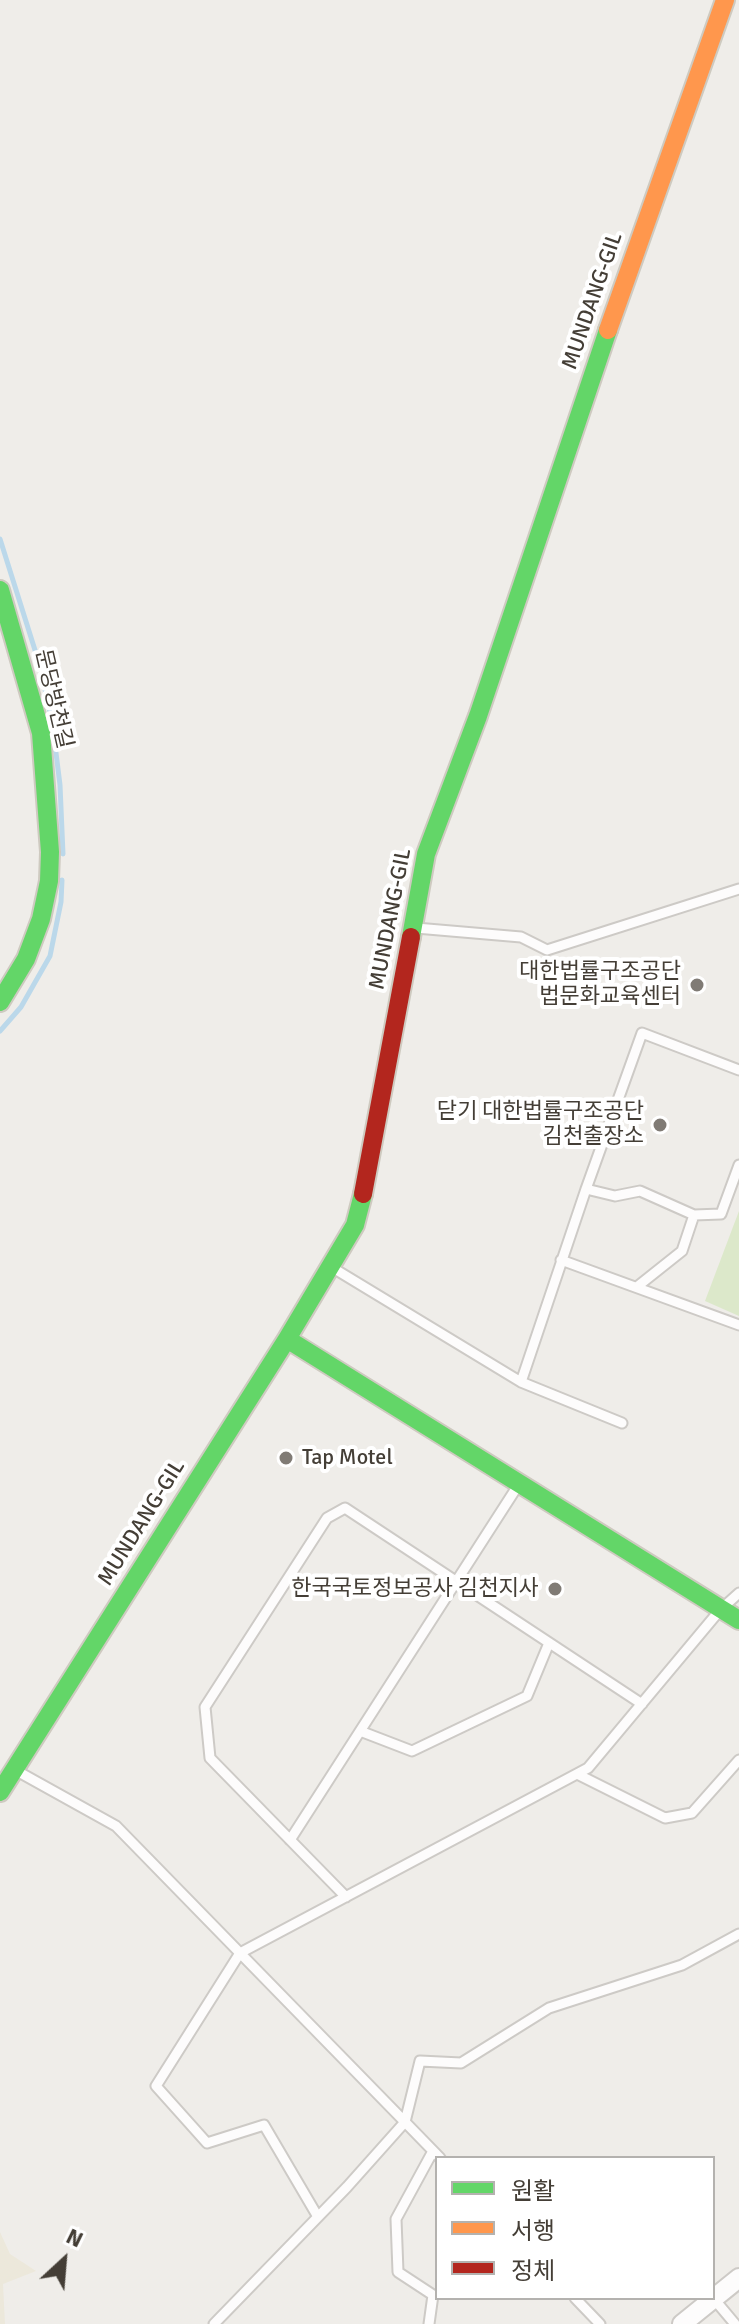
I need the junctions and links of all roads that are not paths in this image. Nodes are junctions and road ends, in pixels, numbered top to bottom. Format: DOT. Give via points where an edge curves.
graph roads {
  1 [pos="725,0"];
  2 [pos="0,590"];
  3 [pos="739,889"];
  4 [pos="413,927"];
  5 [pos="0,1002"];
  6 [pos="739,1070"];
  7 [pos="739,1165"];
  8 [pos="586,1189"];
  9 [pos="694,1215"];
  10 [pos="561,1260"];
  11 [pos="330,1267"];
  12 [pos="638,1286"];
  13 [pos="739,1325"];
  14 [pos="287,1339"];
  15 [pos="521,1382"];
  16 [pos="622,1423"];
  17 [pos="519,1484"];
  18 [pos="456,1581"];
  19 [pos="739,1593"];
  20 [pos="720,1610"];
  21 [pos="739,1620"];
  22 [pos="549,1643"];
  23 [pos="642,1704"];
  24 [pos="360,1731"];
  25 [pos="739,1760"];
  26 [pos="14,1769"];
  27 [pos="577,1774"];
  28 [pos="0,1792"];
  29 [pos="290,1840"];
  30 [pos="346,1897"];
  31 [pos="739,1934"];
  32 [pos="240,1953"];
  33 [pos="405,2122"];
  34 [pos="436,2154"];
  35 [pos="318,2217"];
  36 [pos="739,2278"];
  37 [pos="715,2298"];
  38 [pos="577,2300"];
  39 [pos="713,2300"];
  40 [pos="715,2300"];
  41 [pos="214,2324"];
  42 [pos="429,2324"];
  43 [pos="600,2324"];
  44 [pos="682,2324"];
  45 [pos="735,2324"];
  1 -- 4 [label="street, MUNDANG-GIL" via="426,854"];
  2 -- 5 [label="street, 문당방천길" via="41,733 50,852 41,919 26,959"];
  3 -- 4 [label="lane" via="547,950 521,937"];
  4 -- 11 [label="street, MUNDANG-GIL" via="364,1191 355,1225"];
  6 -- 8 [label="lane" via="642,1033"];
  7 -- 9 [label="lane" via="721,1214"];
  8 -- 9 [label="lane" via="615,1196 640,1191"];
  8 -- 10 [label="lane"];
  9 -- 12 [label="lane" via="682,1251"];
  10 -- 12 [label="lane"];
  10 -- 15 [label="lane"];
  11 -- 14 [label="street, MUNDANG-GIL"];
  11 -- 15 [label="lane"];
  12 -- 13 [label="lane"];
  14 -- 17 [label="street"];
  14 -- 26 [label="street, MUNDANG-GIL"];
  15 -- 16 [label="lane"];
  17 -- 18 [label="lane"];
  17 -- 20 [label="street"];
  18 -- 22 [label="lane"];
  18 -- 24 [label="lane"];
  18 -- 29 [label="lane" via="345,1508 327,1518 205,1707 210,1758"];
  19 -- 20 [label="lane"];
  20 -- 21 [label="street"];
  20 -- 23 [label="lane"];
  22 -- 23 [label="lane"];
  22 -- 24 [label="lane" via="527,1696 412,1751"];
  23 -- 27 [label="lane"];
  24 -- 29 [label="lane"];
  25 -- 27 [label="lane" via="692,1813 665,1818"];
  26 -- 28 [label="street, MUNDANG-GIL"];
  26 -- 32 [label="lane" via="116,1826"];
  27 -- 30 [label="lane"];
  29 -- 30 [label="lane"];
  30 -- 32 [label="lane"];
  31 -- 33 [label="lane" via="682,1965 549,2008 461,2063 420,2061"];
  32 -- 33 [label="lane"];
  32 -- 35 [label="lane" via="156,2086 207,2143 264,2125"];
  33 -- 34 [label="lane"];
  33 -- 35 [label="lane"];
  34 -- 42 [label="lane" via="396,2219 398,2272 433,2295"];
  35 -- 41 [label="lane"];
  36 -- 37 [label="street"];
  38 -- 43 [label="lane"];
  39 -- 44 [label="street"];
  40 -- 45 [label="lane"];
}
